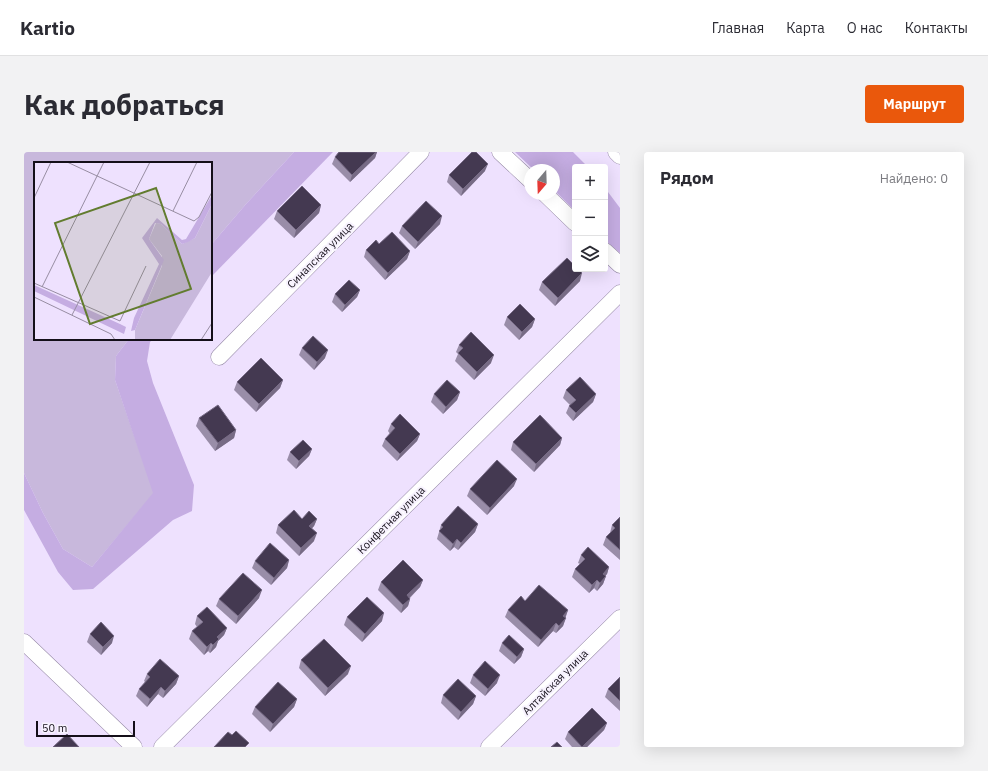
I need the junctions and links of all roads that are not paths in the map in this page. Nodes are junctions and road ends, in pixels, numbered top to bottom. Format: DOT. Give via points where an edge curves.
graph roads {
  1 [pos="421,152"];
  2 [pos="500,152"];
  3 [pos="616,152"];
  4 [pos="620,156"];
  5 [pos="524,174"];
  6 [pos="551,200"];
  7 [pos="572,220"];
  8 [pos="608,254"];
  9 [pos="620,265"];
  10 [pos="620,293"];
  11 [pos="218,358"];
  12 [pos="620,618"];
  13 [pos="24,642"];
  14 [pos="134,747"];
  15 [pos="162,747"];
  16 [pos="489,747"];
  1 -- 11 [label="street, Синапская улица"];
  2 -- 5 [label="street"];
  3 -- 4 [label="street"];
  6 -- 7 [label="street"];
  8 -- 9 [label="street"];
  10 -- 15 [label="street, Конфетная улица"];
  12 -- 16 [label="street, Алтайская улица"];
  13 -- 14 [label="street"];
}
